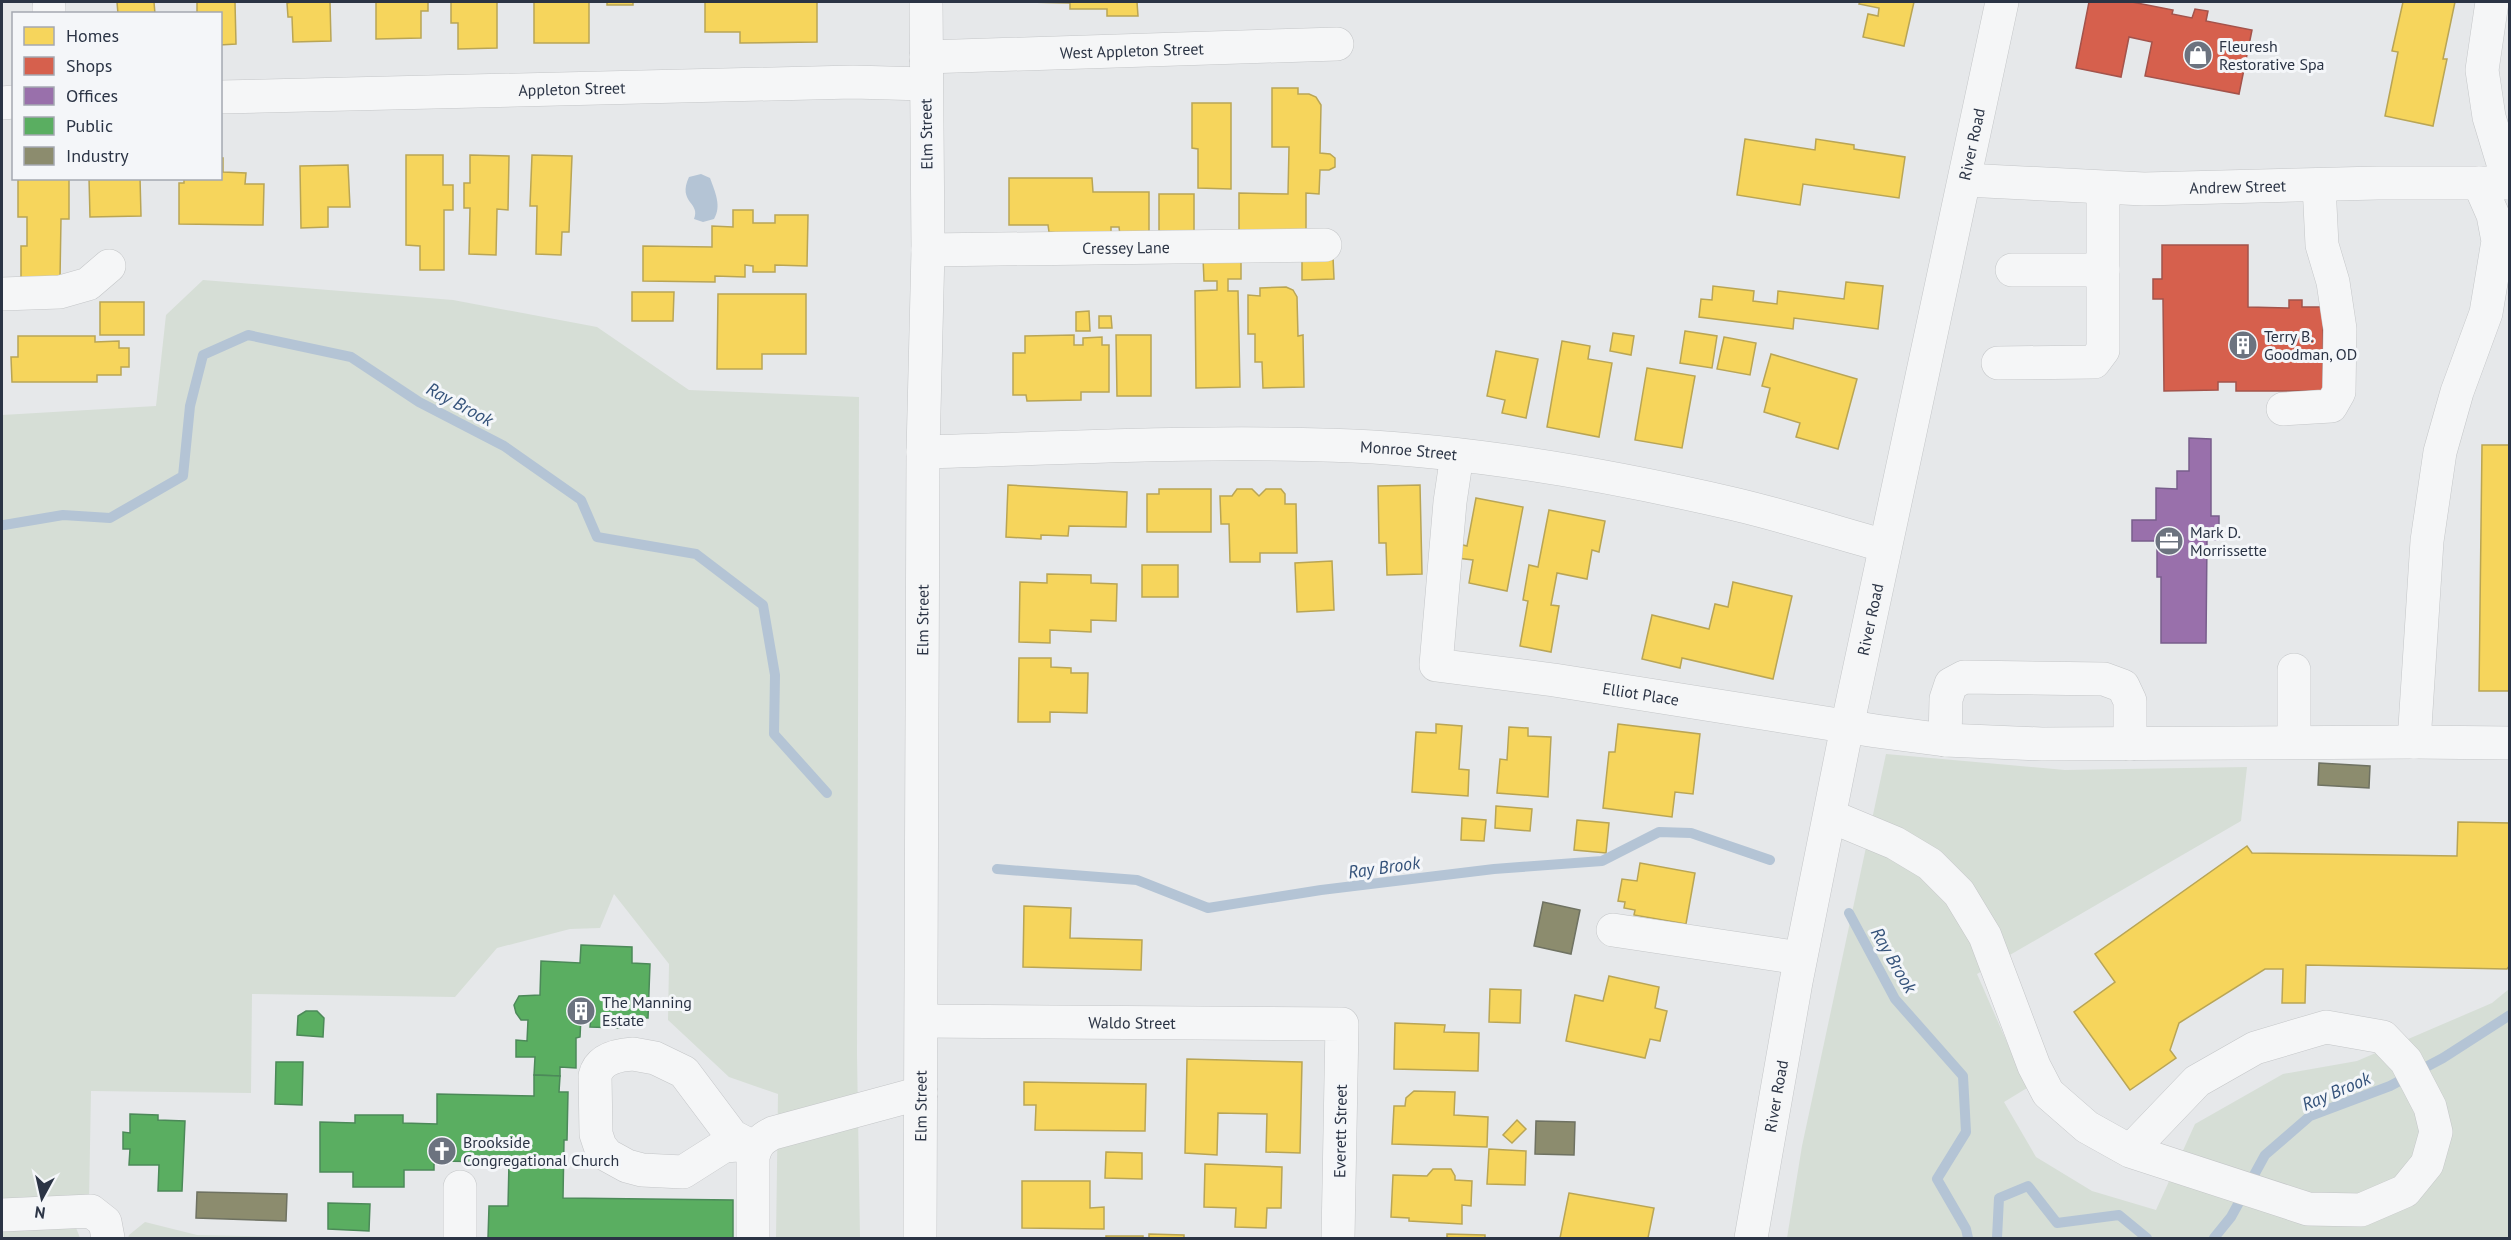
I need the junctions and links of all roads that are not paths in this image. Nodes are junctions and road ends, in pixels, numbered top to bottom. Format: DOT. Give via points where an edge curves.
graph roads {
  1 [pos="926,2"];
  2 [pos="2002,2"];
  3 [pos="2492,2"];
  4 [pos="1337,44"];
  5 [pos="926,70"];
  6 [pos="222,97"];
  7 [pos="1965,180"];
  8 [pos="2499,183"];
  9 [pos="2319,185"];
  10 [pos="2103,188"];
  11 [pos="1325,244"];
  12 [pos="928,250"];
  13 [pos="2502,259"];
  14 [pos="109,266"];
  15 [pos="2012,270"];
  16 [pos="2103,270"];
  17 [pos="2,294"];
  18 [pos="1998,363"];
  19 [pos="2283,409"];
  20 [pos="923,452"];
  21 [pos="1456,455"];
  22 [pos="1885,546"];
  23 [pos="2294,670"];
  24 [pos="1847,727"];
  25 [pos="1945,740"];
  26 [pos="2294,741"];
  27 [pos="2414,742"];
  28 [pos="2510,743"];
  29 [pos="2130,744"];
  30 [pos="1830,816"];
  31 [pos="1613,930"];
  32 [pos="1800,958"];
  33 [pos="922,1021"];
  34 [pos="1342,1024"];
  35 [pos="921,1093"];
  36 [pos="755,1148"];
  37 [pos="2130,1151"];
  38 [pos="460,1187"];
  39 [pos="2,1215"];
  40 [pos="108,1239"];
  41 [pos="460,1239"];
  42 [pos="753,1239"];
  43 [pos="920,1239"];
  44 [pos="1338,1239"];
  45 [pos="1751,1239"];
  1 -- 5 [label="street, Elm Street"];
  2 -- 7 [label="street, River Road"];
  3 -- 8 [label="street" via="2482,70"];
  4 -- 5 [label="street, West Appleton Street"];
  5 -- 6 [label="street, Appleton Street" via="853,81"];
  5 -- 12 [label="street, Elm Street"];
  7 -- 10 [label="street, Andrew Street"];
  7 -- 22 [label="street, River Road"];
  8 -- 9 [label="street, Andrew Street"];
  8 -- 13 [label="street" via="2493,215"];
  9 -- 10 [label="street, Andrew Street"];
  9 -- 19 [label="street" via="2322,245 2333,282 2340,329 2339,392 2331,406"];
  10 -- 16 [label="street"];
  11 -- 12 [label="street, Cressey Lane"];
  12 -- 20 [label="street, Elm Street"];
  13 -- 27 [label="street" via="2440,452 2427,541"];
  14 -- 17 [label="street" via="88,284 60,292"];
  15 -- 16 [label="street"];
  16 -- 18 [label="street" via="2103,350 2094,362"];
  20 -- 21 [label="street, Monroe Street" via="1199,444 1354,446"];
  20 -- 33 [label="street, Elm Street"];
  21 -- 22 [label="street, Monroe Street" via="1620,480 1736,505"];
  21 -- 24 [label="street, Elliot Place" via="1436,665"];
  22 -- 24 [label="street, River Road"];
  23 -- 26 [label="street"];
  24 -- 25 [label="street, Elliot Place"];
  24 -- 30 [label="street, River Road"];
  25 -- 29 [label="street, Elliot Place"];
  25 -- 29 [label="street" via="1946,699 1952,684 1964,677 2104,679 2123,686 2130,700"];
  26 -- 27 [label="street, Elliot Place"];
  26 -- 29 [label="street, Elliot Place"];
  27 -- 28 [label="street, Elliot Place"];
  30 -- 32 [label="street, River Road"];
  30 -- 37 [label="street" via="1895,843 1930,864 1959,893 1985,936 2048,1093 2087,1127"];
  31 -- 32 [label="street"];
  32 -- 45 [label="street, River Road"];
  33 -- 34 [label="street, Waldo Street"];
  33 -- 35 [label="street, Elm Street"];
  34 -- 44 [label="street, Everett Street"];
  35 -- 36 [label="street" via="773,1133"];
  35 -- 43 [label="street, Elm Street"];
  36 -- 36 [label="street" via="724,1146 682,1172 627,1166 607,1155 596,1134 597,1067 620,1055 655,1058 673,1065 700,1090 732,1136"];
  36 -- 42 [label="street"];
  37 -- 37 [label="street" via="2308,1209 2361,1210 2405,1191 2427,1164 2436,1132 2430,1107 2406,1061 2383,1037 2326,1027 2255,1048 2197,1081"];
  38 -- 41 [label="street"];
  39 -- 40 [label="street" via="91,1211 105,1222"];
}
